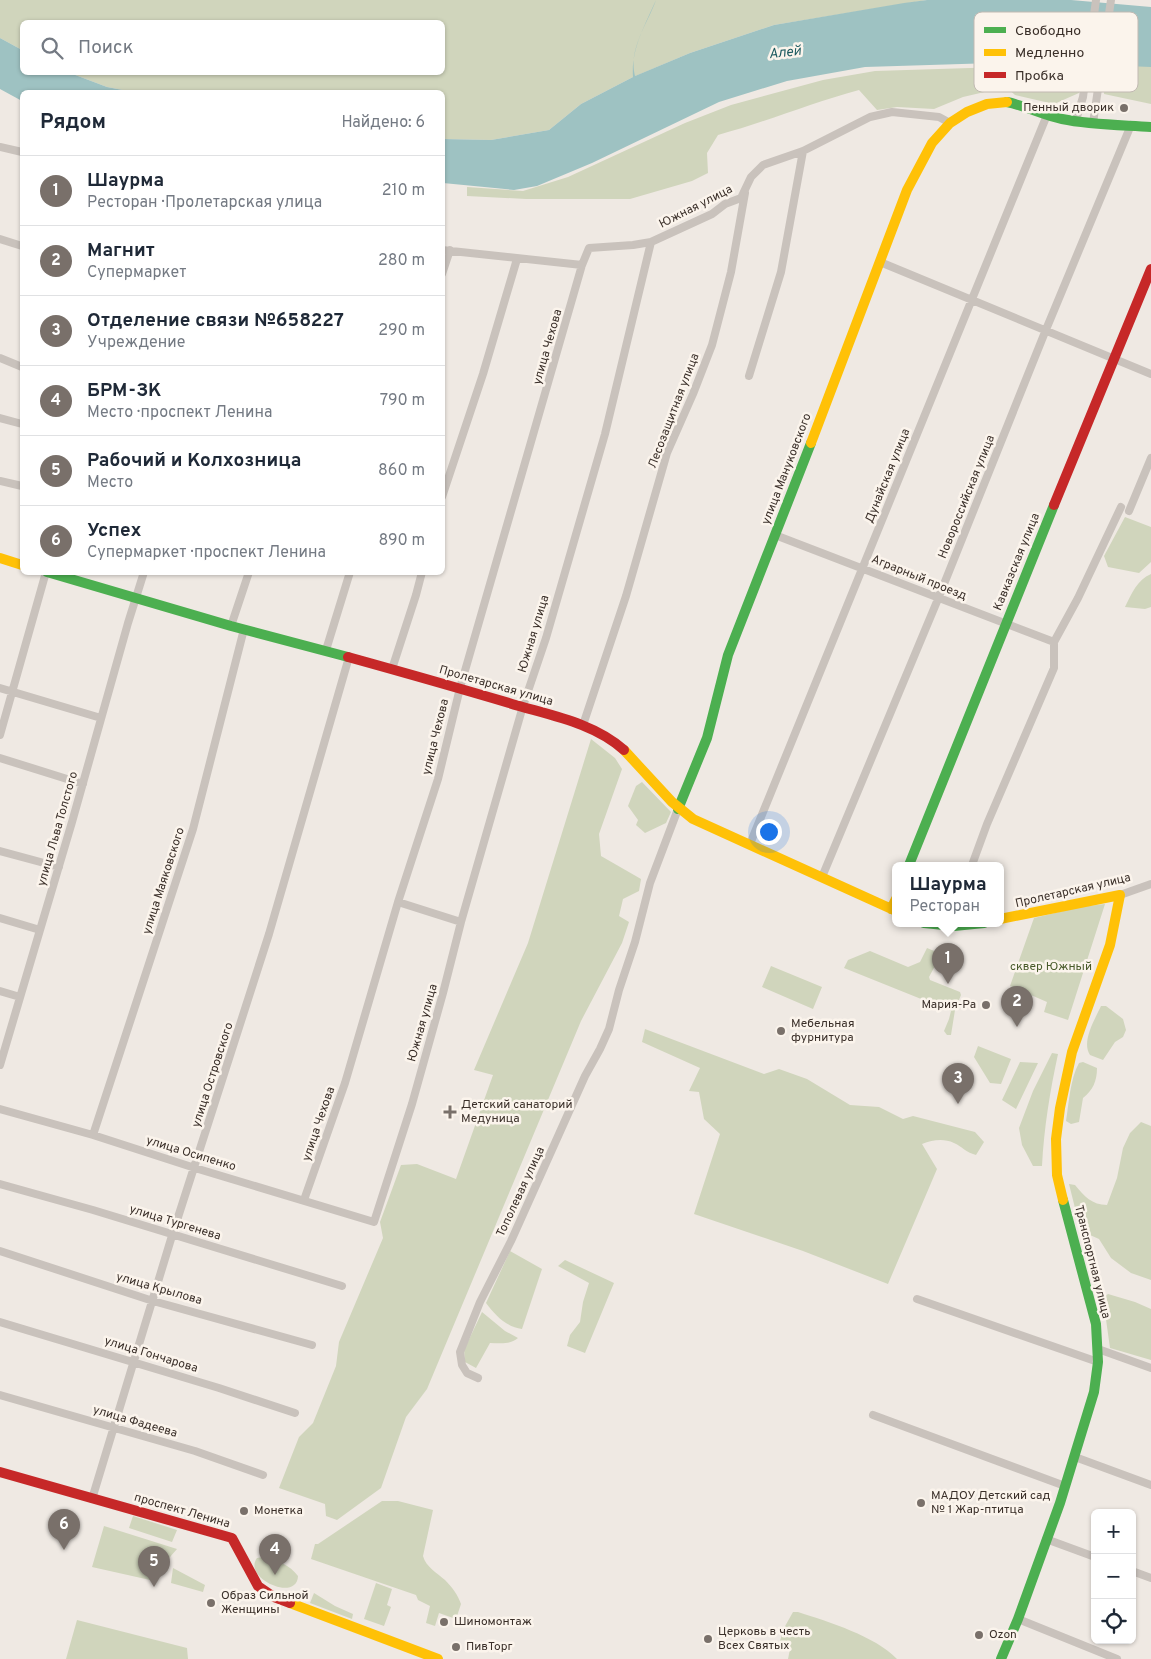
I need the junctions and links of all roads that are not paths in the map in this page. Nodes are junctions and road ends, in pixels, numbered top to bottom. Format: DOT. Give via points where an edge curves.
graph roads {
  1 [pos="1084,92"];
  2 [pos="1098,92"];
  3 [pos="1047,115"];
  4 [pos="1076,120"];
  5 [pos="950,123"];
  6 [pos="1093,123"];
  7 [pos="1131,125"];
  8 [pos="1151,127"];
  9 [pos="0,147"];
  10 [pos="802,151"];
  11 [pos="20,152"];
  12 [pos="745,188"];
  13 [pos="0,239"];
  14 [pos="651,242"];
  15 [pos="20,245"];
  16 [pos="446,250"];
  17 [pos="518,259"];
  18 [pos="880,262"];
  19 [pos="582,266"];
  20 [pos="1151,269"];
  21 [pos="971,299"];
  22 [pos="1045,332"];
  23 [pos="0,358"];
  24 [pos="1113,359"];
  25 [pos="20,366"];
  26 [pos="1151,374"];
  27 [pos="749,376"];
  28 [pos="0,418"];
  29 [pos="20,423"];
  30 [pos="1151,458"];
  31 [pos="0,481"];
  32 [pos="20,486"];
  33 [pos="445,488"];
  34 [pos="775,535"];
  35 [pos="0,558"];
  36 [pos="20,564"];
  37 [pos="864,568"];
  38 [pos="45,575"];
  39 [pos="56,575"];
  40 [pos="143,575"];
  41 [pos="249,575"];
  42 [pos="349,575"];
  43 [pos="421,575"];
  44 [pos="136,599"];
  45 [pos="938,599"];
  46 [pos="1006,624"];
  47 [pos="231,626"];
  48 [pos="244,629"];
  49 [pos="1054,642"];
  50 [pos="326,650"];
  51 [pos="349,657"];
  52 [pos="392,669"];
  53 [pos="0,688"];
  54 [pos="460,688"];
  55 [pos="12,692"];
  56 [pos="523,706"];
  57 [pos="101,718"];
  58 [pos="583,725"];
  59 [pos="0,735"];
  60 [pos="0,758"];
  61 [pos="83,784"];
  62 [pos="678,809"];
  63 [pos="750,844"];
  64 [pos="0,851"];
  65 [pos="910,862"];
  66 [pos="973,862"];
  67 [pos="59,867"];
  68 [pos="822,877"];
  69 [pos="1151,884"];
  70 [pos="1120,895"];
  71 [pos="398,902"];
  72 [pos="892,910"];
  73 [pos="0,918"];
  74 [pos="1004,918"];
  75 [pos="461,922"];
  76 [pos="40,930"];
  77 [pos="0,992"];
  78 [pos="20,997"];
  79 [pos="1,1056"];
  80 [pos="0,1065"];
  81 [pos="0,1109"];
  82 [pos="93,1135"];
  83 [pos="195,1168"];
  84 [pos="0,1184"];
  85 [pos="304,1200"];
  86 [pos="374,1222"];
  87 [pos="173,1234"];
  88 [pos="0,1251"];
  89 [pos="342,1286"];
  90 [pos="916,1299"];
  91 [pos="153,1301"];
  92 [pos="0,1322"];
  93 [pos="312,1345"];
  94 [pos="1098,1350"];
  95 [pos="134,1362"];
  96 [pos="1098,1362"];
  97 [pos="1151,1368"];
  98 [pos="478,1378"];
  99 [pos="0,1395"];
  100 [pos="295,1413"];
  101 [pos="873,1415"];
  102 [pos="114,1427"];
  103 [pos="1075,1457"];
  104 [pos="0,1472"];
  105 [pos="263,1476"];
  106 [pos="1151,1485"];
  107 [pos="1065,1486"];
  108 [pos="92,1499"];
  109 [pos="1046,1539"];
  110 [pos="1091,1556"];
  111 [pos="1136,1572"];
  112 [pos="1151,1578"];
  113 [pos="1018,1618"];
  114 [pos="438,1659"];
  115 [pos="1001,1659"];
  116 [pos="1118,1659"];
  1 -- 4 [label="street"];
  2 -- 6 [label="street"];
  3 -- 4 [label="street, улица Мануковского"];
  3 -- 5 [label="street, улица Мануковского" via="1005,102 980,106"];
  3 -- 21 [label="street, Дунайская улица"];
  4 -- 6 [label="street, улица Мануковского"];
  5 -- 10 [label="street" via="939,117 892,112 870,117"];
  5 -- 18 [label="street, улица Мануковского" via="932,143 907,190"];
  6 -- 7 [label="street, улица Мануковского"];
  7 -- 8 [label="street, улица Мануковского"];
  7 -- 22 [label="street, Новороссийская улица"];
  9 -- 11 [label="street"];
  10 -- 12 [label="street" via="763,165"];
  10 -- 27 [label="street" via="782,272"];
  12 -- 14 [label="street, Южная улица" via="740,198"];
  12 -- 58 [label="street, Лесозащитная улица" via="731,272 712,345 667,453 626,596"];
  13 -- 15 [label="street"];
  14 -- 19 [label="street, улица Чехова" via="589,248"];
  14 -- 56 [label="street, Южная улица" via="604,434 546,638"];
  16 -- 17 [label="street"];
  17 -- 19 [label="street"];
  17 -- 33 [label="street"];
  18 -- 21 [label="street"];
  18 -- 34 [label="street, улица Мануковского"];
  19 -- 54 [label="street, улица Чехова"];
  20 -- 24 [label="street, Кавказская улица"];
  21 -- 22 [label="street"];
  21 -- 37 [label="street, Дунайская улица"];
  22 -- 24 [label="street"];
  22 -- 45 [label="street, Новороссийская улица"];
  23 -- 25 [label="street"];
  24 -- 26 [label="street"];
  24 -- 46 [label="street, Кавказская улица"];
  28 -- 29 [label="street"];
  30 -- 49 [label="street"];
  31 -- 32 [label="street"];
  34 -- 37 [label="street, Аграрный проезд"];
  34 -- 62 [label="street, улица Мануковского" via="728,655 707,738"];
  35 -- 36 [label="street"];
  37 -- 45 [label="street, Аграрный проезд"];
  37 -- 63 [label="street, Дунайская улица"];
  38 -- 55 [label="street"];
  39 -- 44 [label="street, Пролетарская улица"];
  40 -- 44 [label="street, улица Льва Толстого"];
  41 -- 47 [label="street"];
  42 -- 50 [label="street"];
  43 -- 52 [label="street"];
  44 -- 47 [label="street, Пролетарская улица"];
  44 -- 57 [label="street, улица Льва Толстого"];
  45 -- 46 [label="street, Аграрный проезд"];
  45 -- 68 [label="street, Новороссийская улица"];
  46 -- 49 [label="street, Аграрный проезд"];
  46 -- 65 [label="street, Кавказская улица"];
  47 -- 48 [label="street, Пролетарская улица"];
  48 -- 50 [label="street, Пролетарская улица"];
  48 -- 82 [label="street, улица Маяковского" via="193,829"];
  49 -- 66 [label="street" via="1054,668"];
  50 -- 51 [label="street, Пролетарская улица"];
  51 -- 52 [label="street, Пролетарская улица"];
  51 -- 83 [label="street, улица Островского" via="270,934"];
  52 -- 54 [label="street, Пролетарская улица"];
  53 -- 55 [label="street"];
  54 -- 56 [label="street, Пролетарская улица"];
  54 -- 71 [label="street, улица Чехова" via="438,778"];
  55 -- 57 [label="street"];
  55 -- 59 [label="street"];
  56 -- 58 [label="street, Пролетарская улица"];
  56 -- 75 [label="street, Южная улица"];
  57 -- 61 [label="street, улица Льва Толстого"];
  58 -- 62 [label="street, Пролетарская улица" via="617,744"];
  60 -- 61 [label="street"];
  61 -- 67 [label="street, улица Льва Толстого"];
  62 -- 63 [label="street, Пролетарская улица" via="693,820"];
  62 -- 98 [label="street, Тополевая улица" via="650,882 609,1029 480,1302 460,1352 462,1366 467,1373"];
  63 -- 68 [label="street, Пролетарская улица"];
  64 -- 67 [label="street"];
  67 -- 76 [label="street, улица Льва Толстого"];
  68 -- 72 [label="street, Пролетарская улица"];
  69 -- 70 [label="street, Пролетарская улица"];
  70 -- 74 [label="street, Пролетарская улица"];
  70 -- 94 [label="street, Транспортная улица" via="1110,945 1072,1052 1056,1139 1057,1175 1096,1324"];
  71 -- 75 [label="street"];
  71 -- 85 [label="street, улица Чехова" via="345,1083"];
  73 -- 76 [label="street"];
  75 -- 86 [label="street, Южная улица" via="412,1104"];
  76 -- 78 [label="street, улица Льва Толстого"];
  77 -- 78 [label="street"];
  78 -- 79 [label="street, улица Льва Толстого"];
  79 -- 80 [label="street, улица Льва Толстого"];
  81 -- 82 [label="street, улица Осипенко"];
  82 -- 83 [label="street, улица Осипенко"];
  83 -- 85 [label="street, улица Осипенко"];
  83 -- 87 [label="street, улица Островского"];
  84 -- 87 [label="street, улица Тургенева"];
  85 -- 86 [label="street, улица Осипенко"];
  87 -- 89 [label="street, улица Тургенева"];
  87 -- 91 [label="street, улица Островского"];
  88 -- 91 [label="street, улица Крылова"];
  90 -- 96 [label="street"];
  91 -- 93 [label="street, улица Крылова"];
  91 -- 95 [label="street, улица Островского"];
  92 -- 95 [label="street, улица Гончарова"];
  94 -- 96 [label="street, Транспортная улица"];
  94 -- 97 [label="street"];
  95 -- 100 [label="street, улица Гончарова"];
  95 -- 102 [label="street, улица Островского"];
  96 -- 103 [label="street, Транспортная улица" via="1094,1392"];
  99 -- 102 [label="street, улица Фадеева"];
  101 -- 107 [label="street"];
  102 -- 105 [label="street, улица Фадеева" via="195,1451"];
  102 -- 108 [label="street, улица Островского"];
  103 -- 106 [label="street"];
  103 -- 107 [label="street, Транспортная улица"];
  104 -- 108 [label="street, проспект Ленина"];
  107 -- 109 [label="street, Транспортная улица"];
  108 -- 114 [label="street, проспект Ленина" via="232,1538 258,1586 274,1597"];
  109 -- 110 [label="street"];
  109 -- 113 [label="street, Транспортная улица"];
  111 -- 112 [label="street"];
  113 -- 115 [label="street, Транспортная улица"];
  113 -- 116 [label="street"];
}
